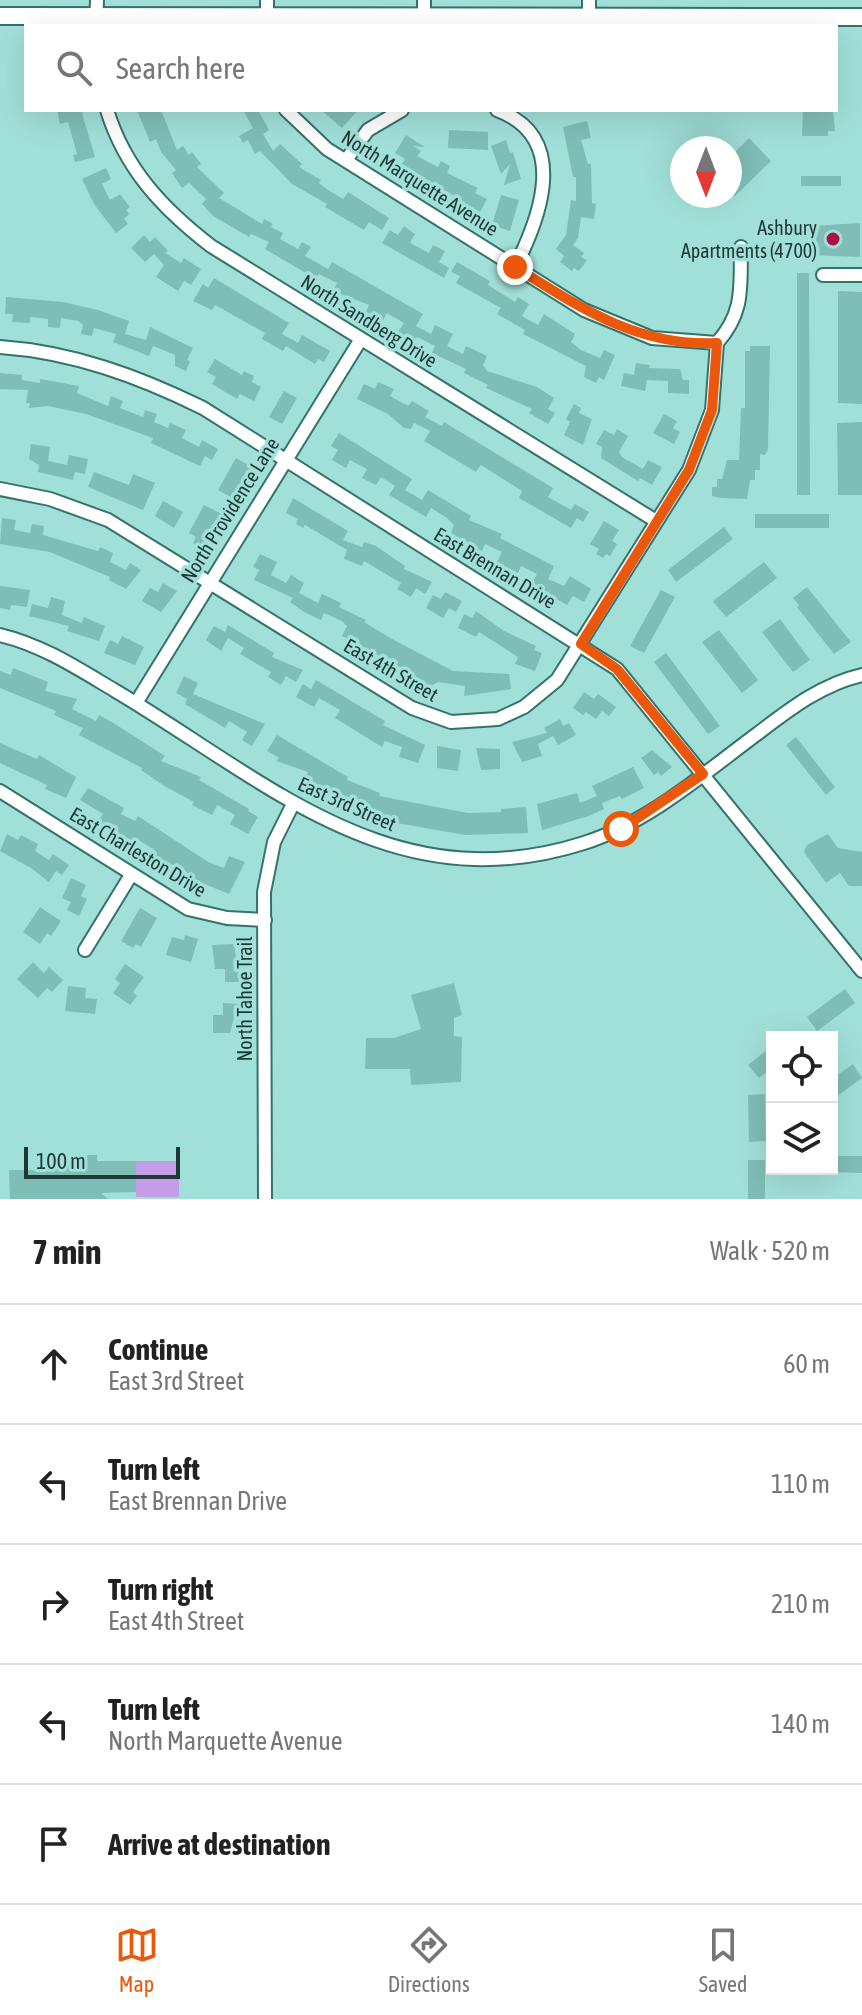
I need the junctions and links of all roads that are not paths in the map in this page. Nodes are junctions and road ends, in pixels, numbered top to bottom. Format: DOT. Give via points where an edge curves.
graph roads {
  1 [pos="424,8"];
  2 [pos="589,8"];
  3 [pos="96,14"];
  4 [pos="267,14"];
  5 [pos="0,16"];
  6 [pos="862,17"];
  7 [pos="108,112"];
  8 [pos="288,112"];
  9 [pos="399,112"];
  10 [pos="500,112"];
  11 [pos="346,160"];
  12 [pos="741,247"];
  13 [pos="515,267"];
  14 [pos="823,275"];
  15 [pos="862,275"];
  16 [pos="361,339"];
  17 [pos="717,343"];
  18 [pos="0,347"];
  19 [pos="283,462"];
  20 [pos="0,489"];
  21 [pos="656,521"];
  22 [pos="209,581"];
  23 [pos="0,635"];
  24 [pos="581,644"];
  25 [pos="862,675"];
  26 [pos="136,703"];
  27 [pos="703,774"];
  28 [pos="0,791"];
  29 [pos="293,804"];
  30 [pos="131,875"];
  31 [pos="265,920"];
  32 [pos="85,950"];
  33 [pos="862,971"];
  34 [pos="265,1199"];
  1 -- 2 [label="main road"];
  1 -- 4 [label="main road"];
  2 -- 6 [label="main road"];
  3 -- 4 [label="main road"];
  3 -- 5 [label="main road"];
  7 -- 16 [label="street, North Sandberg Drive" via="137,174 180,222"];
  8 -- 11 [label="street, North Marquette Avenue" via="310,136"];
  9 -- 11 [label="street" via="368,130"];
  10 -- 13 [label="street" via="524,126 543,165 539,215"];
  11 -- 13 [label="street, North Marquette Avenue"];
  12 -- 17 [label="street" via="738,311"];
  13 -- 17 [label="street, North Marquette Avenue" via="633,333"];
  14 -- 15 [label="street"];
  16 -- 19 [label="street, North Providence Lane"];
  16 -- 21 [label="street, North Sandberg Drive"];
  17 -- 21 [label="street, East 4th Street" via="716,381 704,437"];
  18 -- 19 [label="street, East Brennan Drive" via="61,354 134,377 203,408"];
  19 -- 22 [label="street, North Providence Lane"];
  19 -- 24 [label="street, East Brennan Drive"];
  20 -- 22 [label="street, East 4th Street" via="50,499 108,520"];
  21 -- 24 [label="street, East 4th Street"];
  22 -- 24 [label="street, East 4th Street" via="392,698 451,722 498,719 524,707 557,680"];
  22 -- 26 [label="street, North Providence Lane"];
  23 -- 26 [label="street, East 3rd Street" via="49,652"];
  24 -- 27 [label="street, East Brennan Drive" via="617,669"];
  25 -- 27 [label="street, East 3rd Street" via="821,689"];
  26 -- 29 [label="street, East 3rd Street"];
  27 -- 29 [label="street, East 3rd Street" via="621,829 542,855 501,859 422,854 373,842"];
  27 -- 33 [label="street, East Brennan Drive"];
  28 -- 30 [label="street, East Charleston Drive"];
  29 -- 31 [label="street, North Tahoe Trail" via="267,866"];
  30 -- 31 [label="street, East Charleston Drive" via="188,909"];
  30 -- 32 [label="street"];
  31 -- 34 [label="street, North Tahoe Trail"];
}
